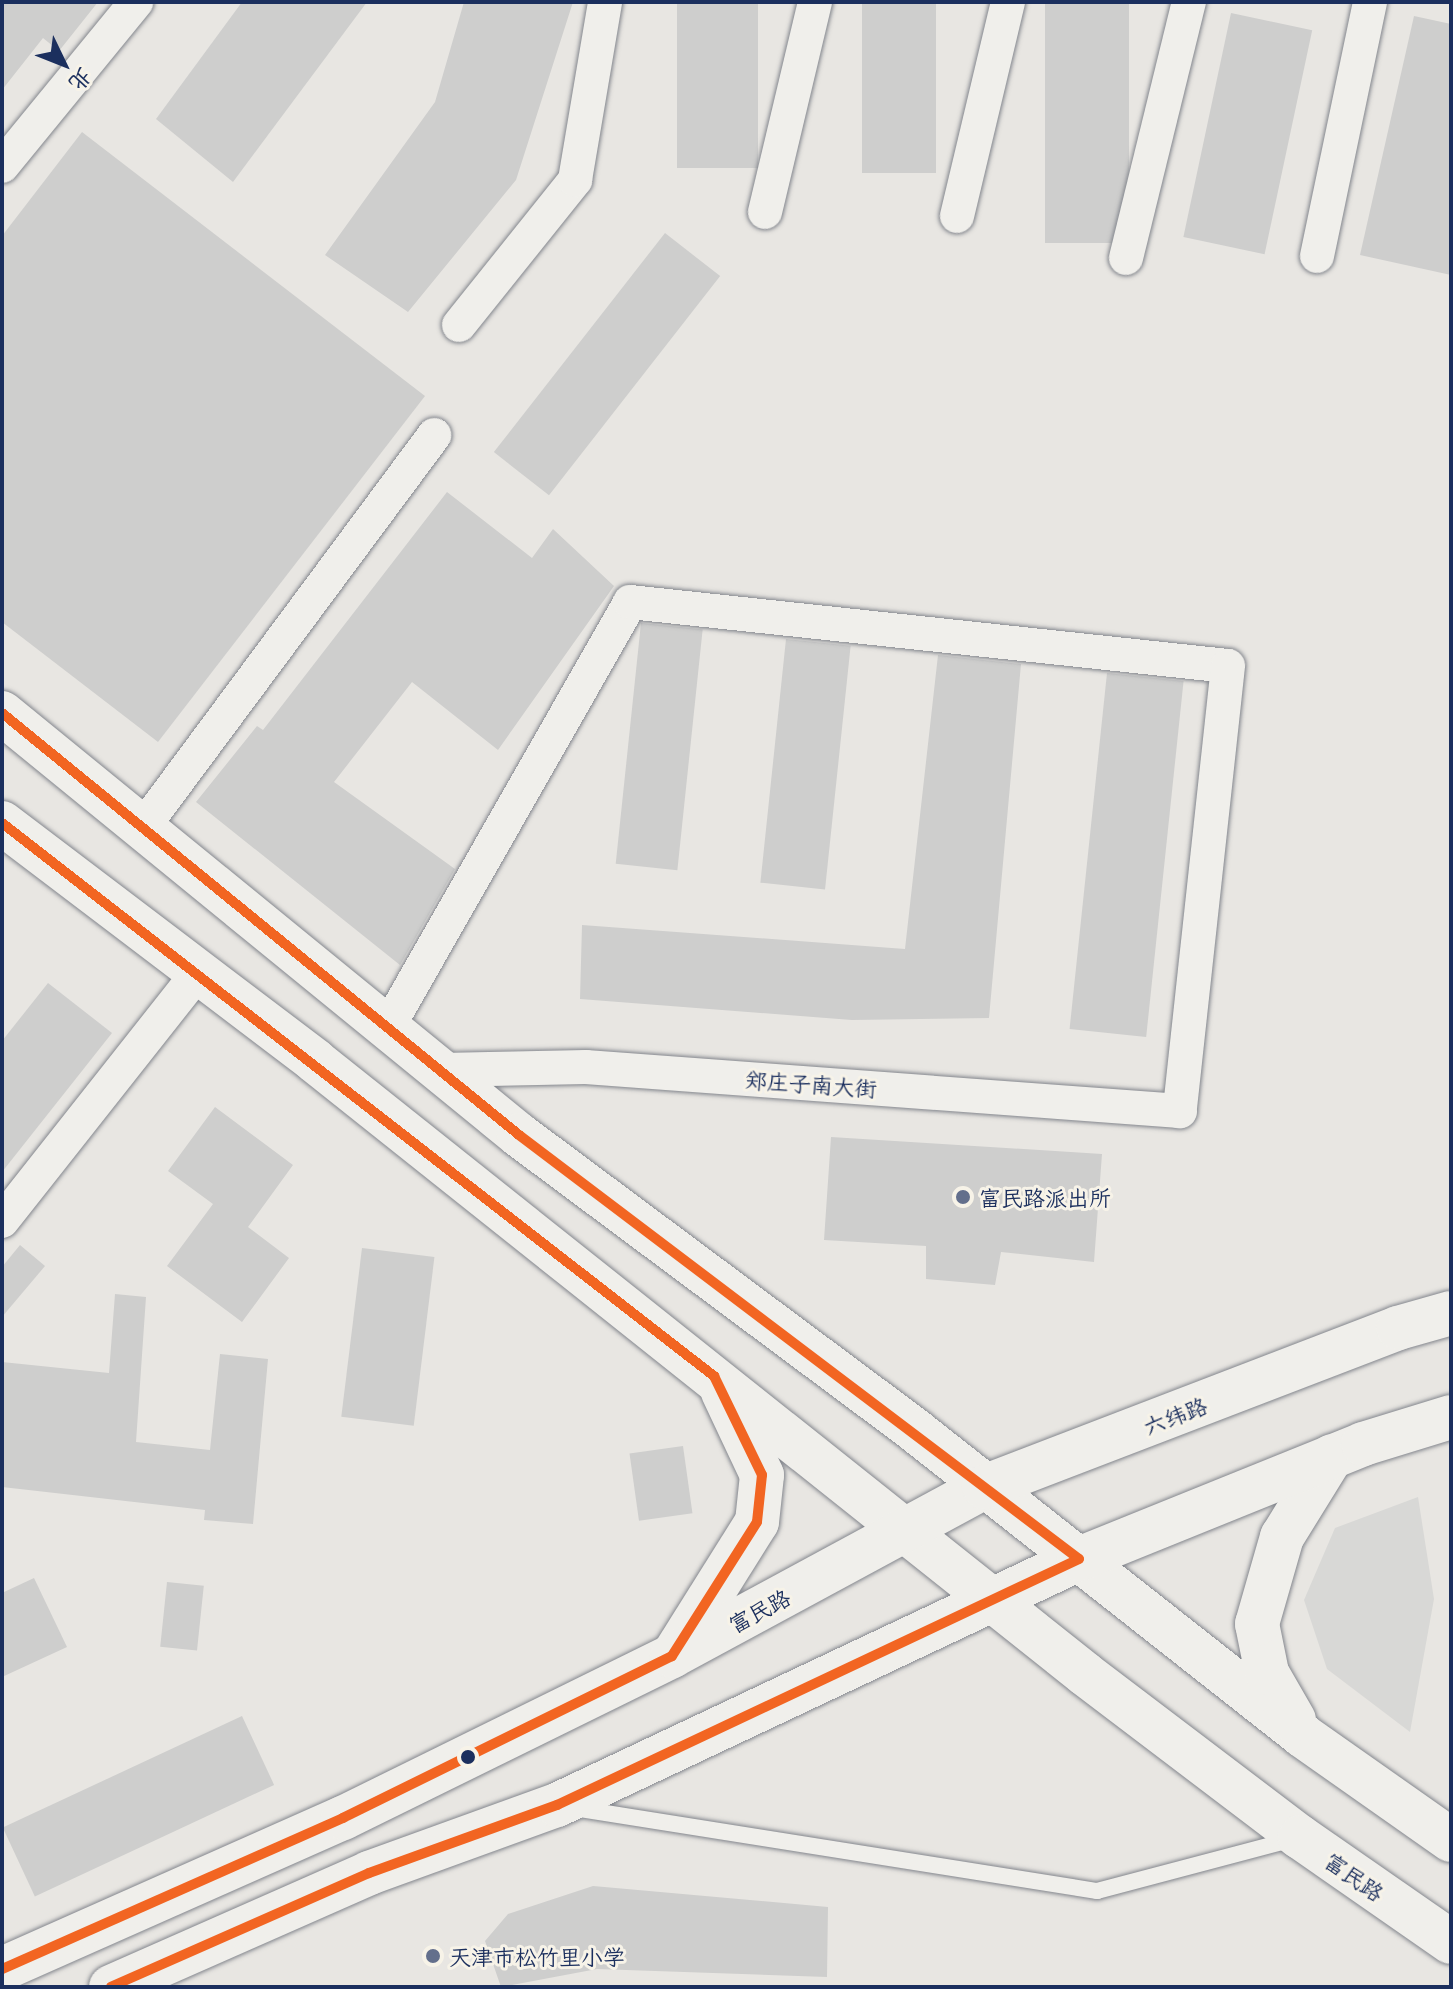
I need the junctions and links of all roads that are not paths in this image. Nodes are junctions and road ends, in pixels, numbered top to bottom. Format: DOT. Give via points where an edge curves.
graph roads {
  1 [pos="136,2"];
  2 [pos="605,2"];
  3 [pos="815,2"];
  4 [pos="1008,2"];
  5 [pos="1189,2"];
  6 [pos="1370,2"];
  7 [pos="2,166"];
  8 [pos="765,212"];
  9 [pos="957,216"];
  10 [pos="1317,256"];
  11 [pos="1126,258"];
  12 [pos="459,325"];
  13 [pos="434,435"];
  14 [pos="2,713"];
  15 [pos="2,823"];
  16 [pos="144,826"];
  17 [pos="198,973"];
  18 [pos="388,1027"];
  19 [pos="441,1070"];
  20 [pos="2,1221"];
  21 [pos="1451,1313"];
  22 [pos="714,1376"];
  23 [pos="1451,1417"];
  24 [pos="1332,1456"];
  25 [pos="984,1487"];
  26 [pos="904,1530"];
  27 [pos="1079,1559"];
  28 [pos="995,1602"];
  29 [pos="672,1656"];
  30 [pos="1303,1736"];
  31 [pos="557,1805"];
  32 [pos="1300,1837"];
  33 [pos="1451,1840"];
  34 [pos="1451,1942"];
  35 [pos="2,1969"];
  36 [pos="111,1987"];
  1 -- 7 [label="street"];
  2 -- 12 [label="street" via="575,180"];
  3 -- 8 [label="street"];
  4 -- 9 [label="street"];
  5 -- 11 [label="street"];
  6 -- 10 [label="street"];
  13 -- 16 [label="street"];
  14 -- 16 [label="main road"];
  15 -- 17 [label="main road, 富民路"];
  16 -- 18 [label="main road"];
  17 -- 20 [label="street"];
  17 -- 22 [label="main road, 富民路"];
  18 -- 19 [label="main road"];
  18 -- 19 [label="street, 郑庄子南大街" via="630,602 1228,666 1180,1111 586,1067"];
  19 -- 25 [label="main road"];
  21 -- 25 [label="main road, 六纬路" via="1398,1328"];
  22 -- 26 [label="main road, 富民路"];
  22 -- 29 [label="main road" via="762,1475 757,1522"];
  23 -- 24 [label="main road"];
  24 -- 27 [label="main road"];
  24 -- 30 [label="main road" via="1282,1537 1257,1624 1267,1673"];
  25 -- 26 [label="main road, 六纬路"];
  25 -- 27 [label="main road"];
  26 -- 28 [label="main road, 富民路"];
  26 -- 29 [label="main road, 富民路"];
  27 -- 28 [label="main road"];
  27 -- 30 [label="main road"];
  28 -- 31 [label="main road"];
  28 -- 32 [label="main road, 富民路"];
  29 -- 35 [label="main road, 富民路" via="343,1818"];
  30 -- 33 [label="main road"];
  31 -- 32 [label="lane" via="1097,1891"];
  31 -- 36 [label="main road" via="369,1873"];
  32 -- 34 [label="main road, 富民路"];
}
